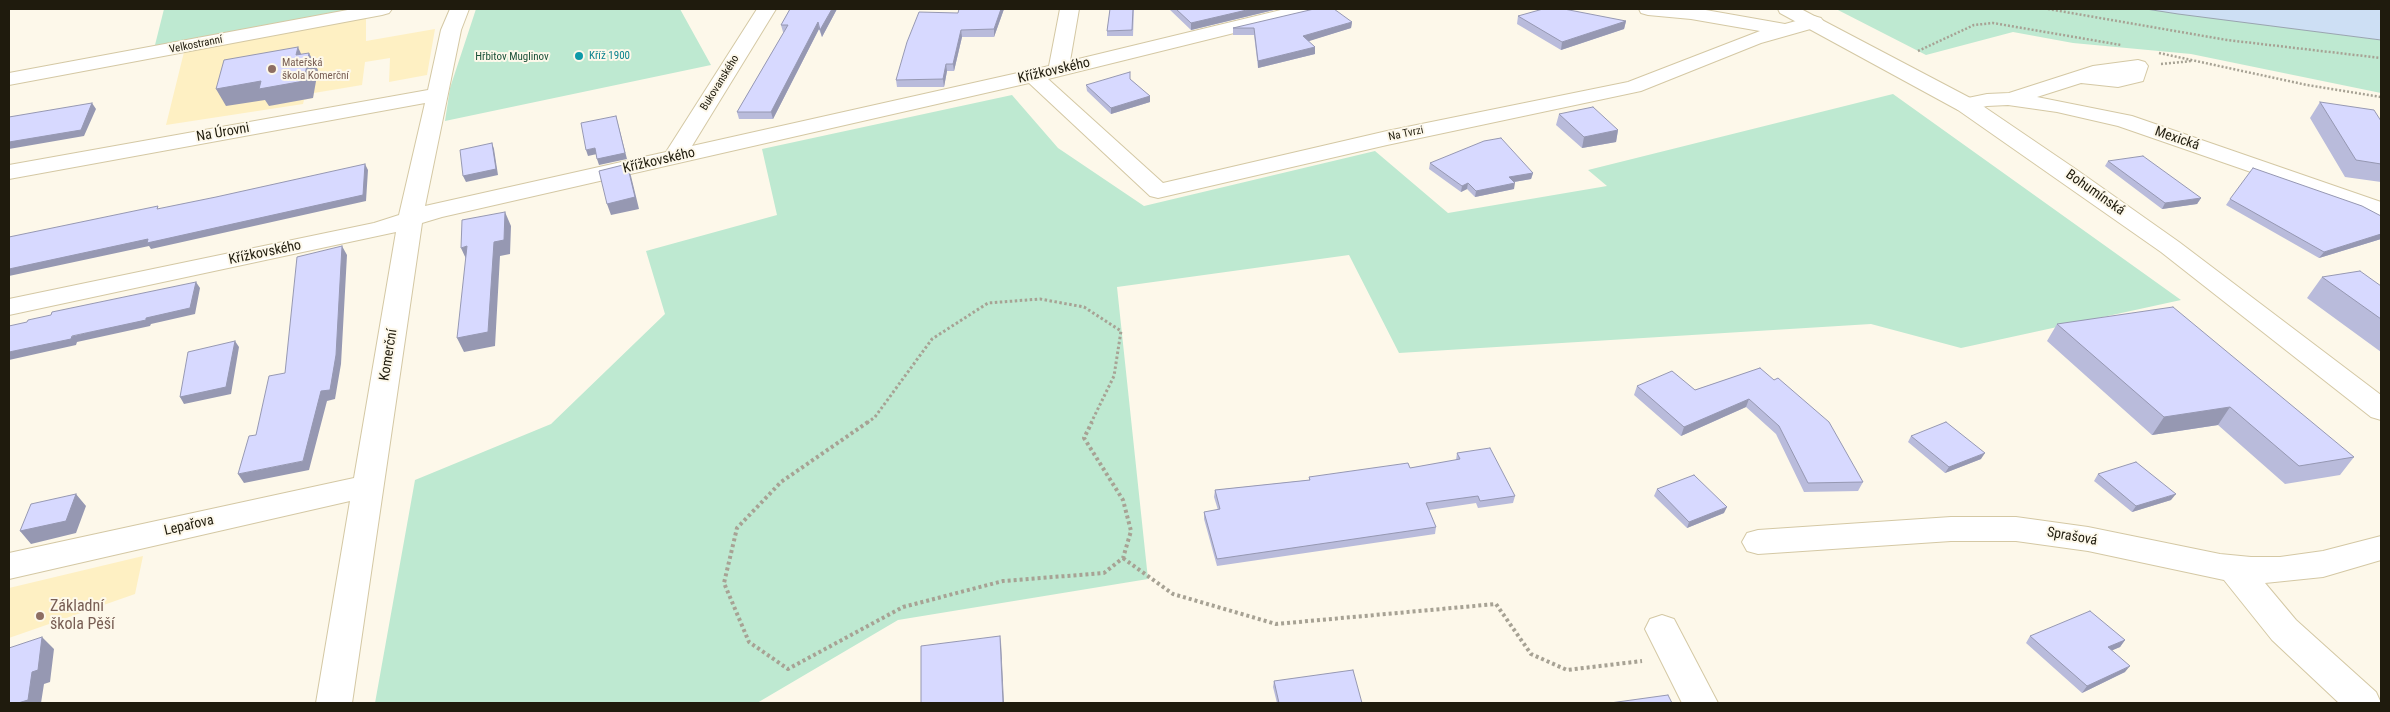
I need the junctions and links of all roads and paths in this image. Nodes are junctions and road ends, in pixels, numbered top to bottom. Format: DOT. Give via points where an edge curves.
graph roads {
  1 [pos="382,9"];
  2 [pos="459,9"];
  3 [pos="766,9"];
  4 [pos="1069,9"];
  5 [pos="1308,9"];
  6 [pos="1648,9"];
  7 [pos="2048,9"];
  8 [pos="1786,20"];
  9 [pos="2381,58"];
  10 [pos="2197,61"];
  11 [pos="2138,66"];
  12 [pos="1058,70"];
  13 [pos="1033,76"];
  14 [pos="9,79"];
  15 [pos="438,94"];
  16 [pos="2008,99"];
  17 [pos="1966,105"];
  18 [pos="674,157"];
  19 [pos="9,172"];
  20 [pos="2381,210"];
  21 [pos="410,220"];
  22 [pos="9,307"];
  23 [pos="2381,410"];
  24 [pos="369,486"];
  25 [pos="1758,542"];
  26 [pos="2381,548"];
  27 [pos="1123,558"];
  28 [pos="9,566"];
  29 [pos="2236,570"];
  30 [pos="1669,642"];
  31 [pos="334,703"];
  32 [pos="1700,703"];
  33 [pos="2363,703"];
  1 -- 14 [label="street, Velkostranní"];
  2 -- 15 [label="street, Komerční" via="451,30"];
  3 -- 18 [label="street, Bukovanského"];
  4 -- 12 [label="street"];
  5 -- 12 [label="street, Křížkovského"];
  6 -- 8 [label="street, Bohumínská"];
  7 -- 9 [label="path" via="2226,40"];
  8 -- 13 [label="street, Na Tvrzi" via="1754,39 1634,87 1387,138 1158,191"];
  8 -- 17 [label="street, Bohumínská" via="1814,22"];
  10 -- 11 [label="path"];
  11 -- 16 [label="street" via="2136,77 2118,81 2080,77"];
  12 -- 13 [label="street, Křížkovského"];
  13 -- 18 [label="street, Křížkovského"];
  15 -- 19 [label="street, Na Úrovni"];
  15 -- 21 [label="street, Komerční"];
  16 -- 17 [label="street, Mexická"];
  16 -- 20 [label="street, Mexická" via="2124,121"];
  17 -- 23 [label="street, Bohumínská" via="2170,247"];
  18 -- 21 [label="street, Křížkovského" via="436,211"];
  21 -- 22 [label="street, Křížkovského"];
  21 -- 24 [label="street, Komerční"];
  24 -- 28 [label="street, Lepařova"];
  24 -- 31 [label="street, Komerční"];
  25 -- 29 [label="street, Sprašová" via="1951,529 2009,529 2088,539"];
  26 -- 29 [label="street, Sprašová" via="2307,567"];
  27 -- 27 [label="path" via="1132,531 1123,500 1084,438 1114,376 1121,331 1084,307 1040,299 988,303 932,339 875,417 780,482 737,528 724,582 749,642 788,669 903,607 1004,581 1104,573"];
  27 -- 30 [label="path" via="1173,594 1276,624 1496,604 1531,654 1567,670"];
  29 -- 33 [label="street" via="2284,630"];
  30 -- 32 [label="street"];
}
